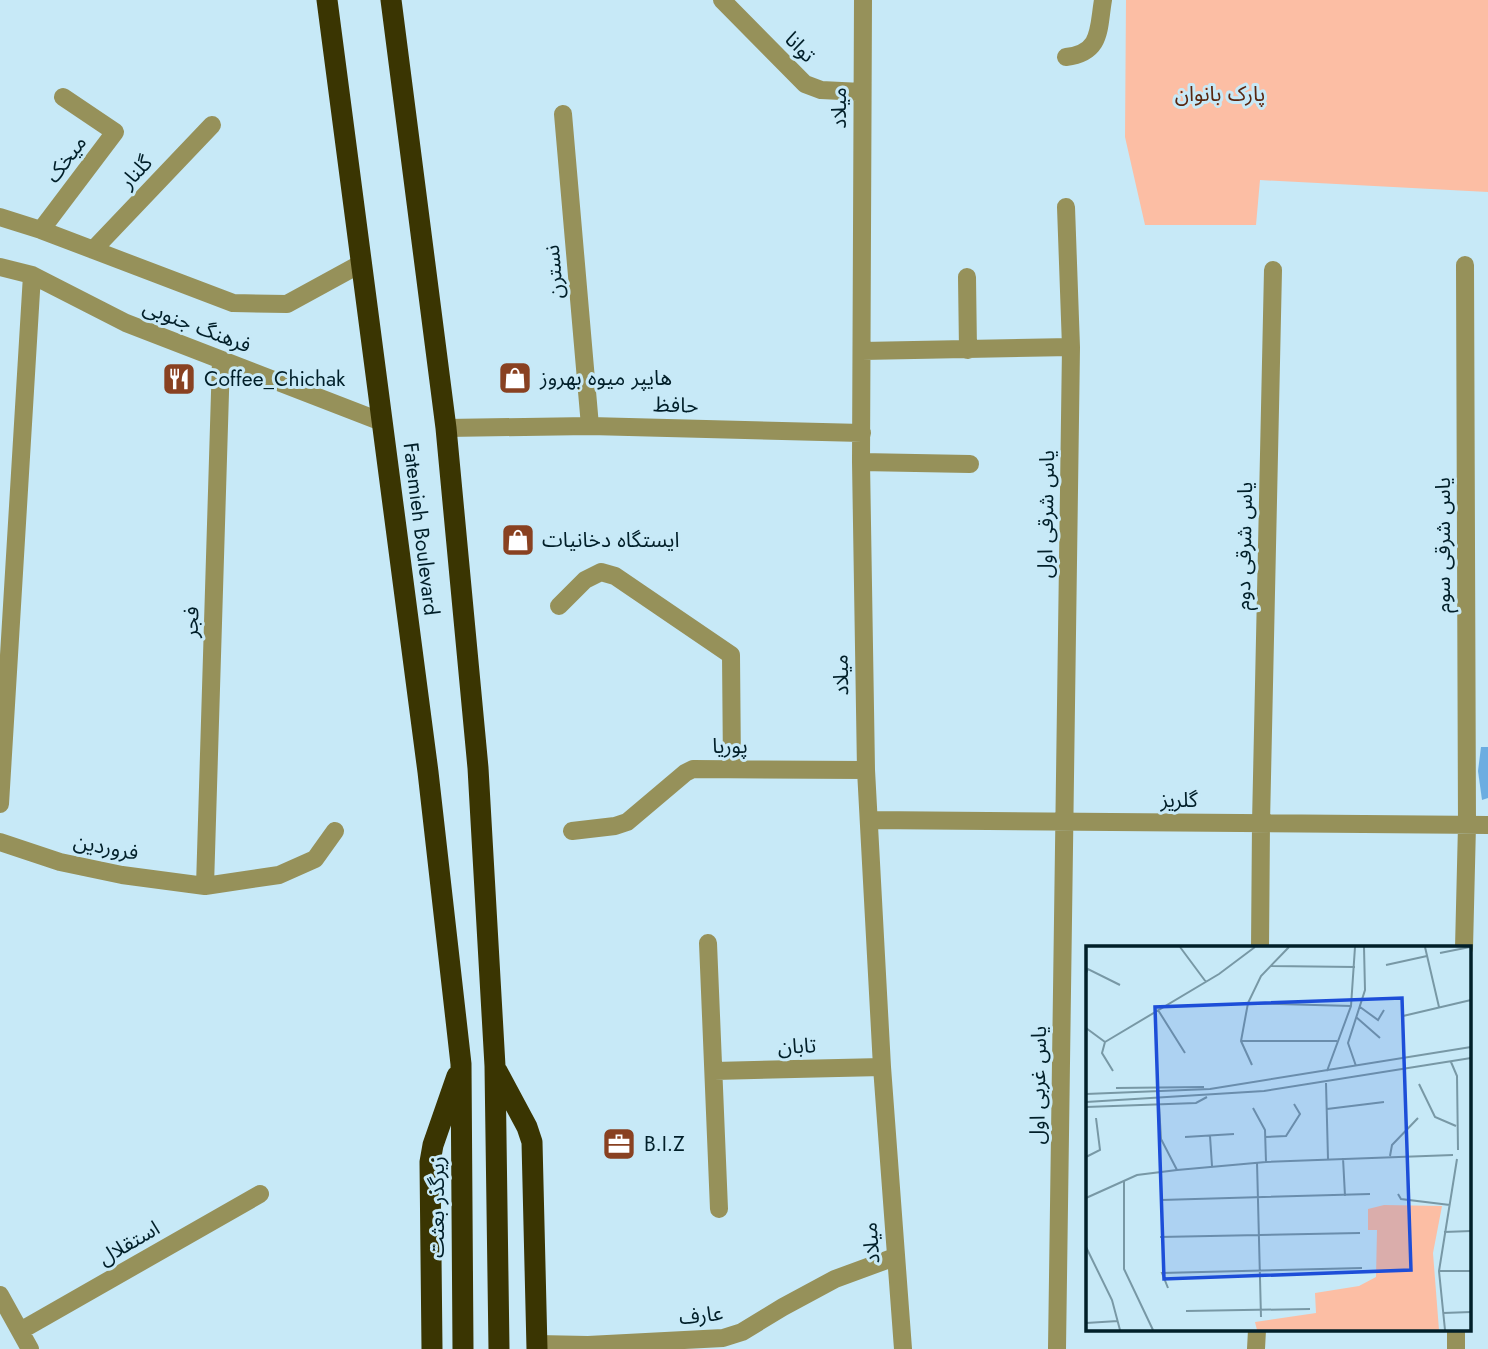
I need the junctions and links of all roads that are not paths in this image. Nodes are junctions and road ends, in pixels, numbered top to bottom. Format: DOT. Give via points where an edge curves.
graph roads {
  1 [pos="327,0"];
  2 [pos="391,0"];
  3 [pos="722,0"];
  4 [pos="863,0"];
  5 [pos="1102,0"];
  6 [pos="1066,57"];
  7 [pos="862,92"];
  8 [pos="63,97"];
  9 [pos="563,114"];
  10 [pos="212,125"];
  11 [pos="1066,207"];
  12 [pos="0,217"];
  13 [pos="41,230"];
  14 [pos="93,250"];
  15 [pos="362,263"];
  16 [pos="1465,265"];
  17 [pos="0,267"];
  18 [pos="1273,270"];
  19 [pos="32,275"];
  20 [pos="967,276"];
  21 [pos="1070,347"];
  22 [pos="968,350"];
  23 [pos="862,351"];
  24 [pos="221,360"];
  25 [pos="382,422"];
  26 [pos="590,426"];
  27 [pos="446,428"];
  28 [pos="862,433"];
  29 [pos="861,462"];
  30 [pos="970,464"];
  31 [pos="559,606"];
  32 [pos="732,769"];
  33 [pos="866,769"];
  34 [pos="0,804"];
  35 [pos="869,821"];
  36 [pos="1064,822"];
  37 [pos="1261,823"];
  38 [pos="1467,825"];
  39 [pos="1488,825"];
  40 [pos="335,831"];
  41 [pos="572,831"];
  42 [pos="0,842"];
  43 [pos="205,886"];
  44 [pos="708,943"];
  45 [pos="1260,946"];
  46 [pos="1464,946"];
  47 [pos="461,1064"];
  48 [pos="495,1066"];
  49 [pos="881,1067"];
  50 [pos="714,1071"];
  51 [pos="260,1194"];
  52 [pos="719,1209"];
  53 [pos="895,1257"];
  54 [pos="0,1295"];
  55 [pos="20,1331"];
  56 [pos="537,1346"];
  57 [pos="30,1349"];
  58 [pos="432,1349"];
  59 [pos="463,1349"];
  60 [pos="499,1349"];
  61 [pos="902,1349"];
  62 [pos="1057,1349"];
  1 -- 15 [label="highway, Fatemieh Boulevard"];
  2 -- 27 [label="highway, Fatemieh Boulevard"];
  3 -- 7 [label="street, توانا" via="805,84 821,90"];
  4 -- 7 [label="street, میلاد"];
  5 -- 6 [label="street" via="1096,41"];
  7 -- 23 [label="street, میلاد"];
  8 -- 13 [label="street, میخک" via="115,132"];
  9 -- 26 [label="street, نسترن"];
  10 -- 14 [label="street, گلنار"];
  11 -- 21 [label="street, یاس شرقی اول"];
  12 -- 13 [label="street, فرهنگ جنوبی"];
  13 -- 14 [label="street, فرهنگ جنوبی"];
  14 -- 15 [label="street, فرهنگ جنوبی" via="233,303 287,304"];
  15 -- 25 [label="highway, Fatemieh Boulevard"];
  16 -- 38 [label="street, یاس شرقی سوم"];
  17 -- 19 [label="street, فرهنگ جنوبی"];
  18 -- 37 [label="street, یاس شرقی دوم"];
  19 -- 24 [label="street, فرهنگ جنوبی" via="126,323"];
  19 -- 34 [label="street"];
  20 -- 22 [label="street"];
  21 -- 22 [label="street"];
  21 -- 36 [label="street, یاس شرقی اول"];
  22 -- 23 [label="street"];
  23 -- 28 [label="street, میلاد"];
  24 -- 25 [label="street, فرهنگ جنوبی"];
  24 -- 43 [label="street, فجر"];
  25 -- 47 [label="highway, Fatemieh Boulevard"];
  26 -- 27 [label="street, حافظ"];
  26 -- 28 [label="street, حافظ"];
  27 -- 48 [label="highway, Fatemieh Boulevard" via="478,768"];
  28 -- 29 [label="street, میلاد"];
  29 -- 30 [label="street"];
  29 -- 33 [label="street, میلاد"];
  31 -- 32 [label="street" via="585,580 600,572 615,576 731,655"];
  32 -- 33 [label="street, پوریا"];
  32 -- 41 [label="street, پوریا" via="693,769 627,822"];
  33 -- 35 [label="street, میلاد"];
  35 -- 36 [label="street, گلریز"];
  35 -- 49 [label="street, میلاد"];
  36 -- 37 [label="street, گلریز"];
  36 -- 62 [label="street, یاس غربی اول"];
  37 -- 38 [label="street, گلریز"];
  37 -- 45 [label="street, یاس شرقی دوم"];
  38 -- 39 [label="street, گلریز"];
  38 -- 46 [label="street, یاس شرقی سوم"];
  40 -- 43 [label="street, فروردین" via="315,859 279,875"];
  42 -- 43 [label="street, فروردین" via="122,875"];
  44 -- 50 [label="street"];
  47 -- 58 [label="highway" via="430,1162"];
  47 -- 59 [label="highway, زیرگذر بعثت"];
  48 -- 56 [label="highway" via="532,1142"];
  48 -- 60 [label="highway"];
  49 -- 50 [label="street, تابان"];
  49 -- 53 [label="street, میلاد"];
  50 -- 52 [label="street"];
  51 -- 55 [label="street, استقلال"];
  53 -- 56 [label="street, عارف" via="835,1279 742,1332 723,1338"];
  53 -- 61 [label="street, میلاد"];
  54 -- 55 [label="street"];
  55 -- 57 [label="street"];
}
